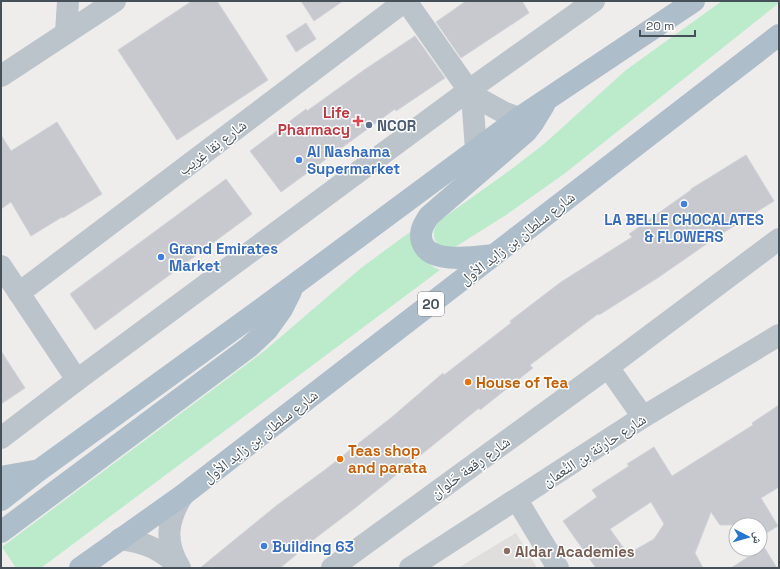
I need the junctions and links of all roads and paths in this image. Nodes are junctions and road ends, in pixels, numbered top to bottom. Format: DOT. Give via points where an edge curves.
graph roads {
  1 [pos="68,1"];
  2 [pos="405,1"];
  3 [pos="594,1"];
  4 [pos="694,1"];
  5 [pos="101,4"];
  6 [pos="66,33"];
  7 [pos="779,35"];
  8 [pos="1,76"];
  9 [pos="470,92"];
  10 [pos="546,100"];
  11 [pos="519,118"];
  12 [pos="476,150"];
  13 [pos="779,239"];
  14 [pos="494,255"];
  15 [pos="1,266"];
  16 [pos="294,285"];
  17 [pos="20,293"];
  18 [pos="779,335"];
  19 [pos="608,367"];
  20 [pos="77,380"];
  21 [pos="643,418"];
  22 [pos="1,438"];
  23 [pos="38,471"];
  24 [pos="1,477"];
  25 [pos="183,495"];
  26 [pos="1,500"];
  27 [pos="516,500"];
  28 [pos="1,532"];
  29 [pos="120,539"];
  30 [pos="179,566"];
  31 [pos="80,568"];
  32 [pos="332,568"];
  33 [pos="410,568"];
  34 [pos="558,568"];
  1 -- 6 [label="street"];
  2 -- 9 [label="street"];
  2 -- 17 [label="street, شارع نِقا غِريب"];
  3 -- 9 [label="street"];
  4 -- 10 [label="main road"];
  5 -- 6 [label="street"];
  6 -- 8 [label="street"];
  7 -- 14 [label="main road, شارع سلطان بن زايد الأول / 20"];
  9 -- 11 [label="street" via="503,112"];
  9 -- 12 [label="street"];
  9 -- 20 [label="street"];
  10 -- 11 [label="main road"];
  10 -- 14 [label="main road" via="526,132 429,216 422,226 423,244 434,255 448,258"];
  11 -- 12 [label="main road"];
  12 -- 16 [label="main road"];
  13 -- 19 [label="street, شارع رِقعة حَلوان"];
  14 -- 25 [label="main road, شارع سلطان بن زايد الأول / 20"];
  15 -- 17 [label="street"];
  16 -- 23 [label="main road"];
  16 -- 28 [label="main road" via="282,309 267,330 249,347"];
  17 -- 20 [label="street"];
  18 -- 21 [label="street, شارع حارِثة بن النُّعمان"];
  19 -- 21 [label="street"];
  19 -- 32 [label="street, شارع رِقعة حَلوان"];
  20 -- 22 [label="street"];
  21 -- 27 [label="street, شارع حارِثة بن النُّعمان"];
  23 -- 24 [label="main road"];
  23 -- 26 [label="main road"];
  25 -- 29 [label="main road, شارع سلطان بن زايد الأول / 20"];
  25 -- 30 [label="street" via="170,522 169,537 171,551"];
  27 -- 33 [label="street, شارع حارِثة بن النُّعمان"];
  27 -- 34 [label="street"];
  29 -- 30 [label="street" via="151,546"];
  29 -- 31 [label="main road, شارع سلطان بن زايد الأول / 20"];
}
